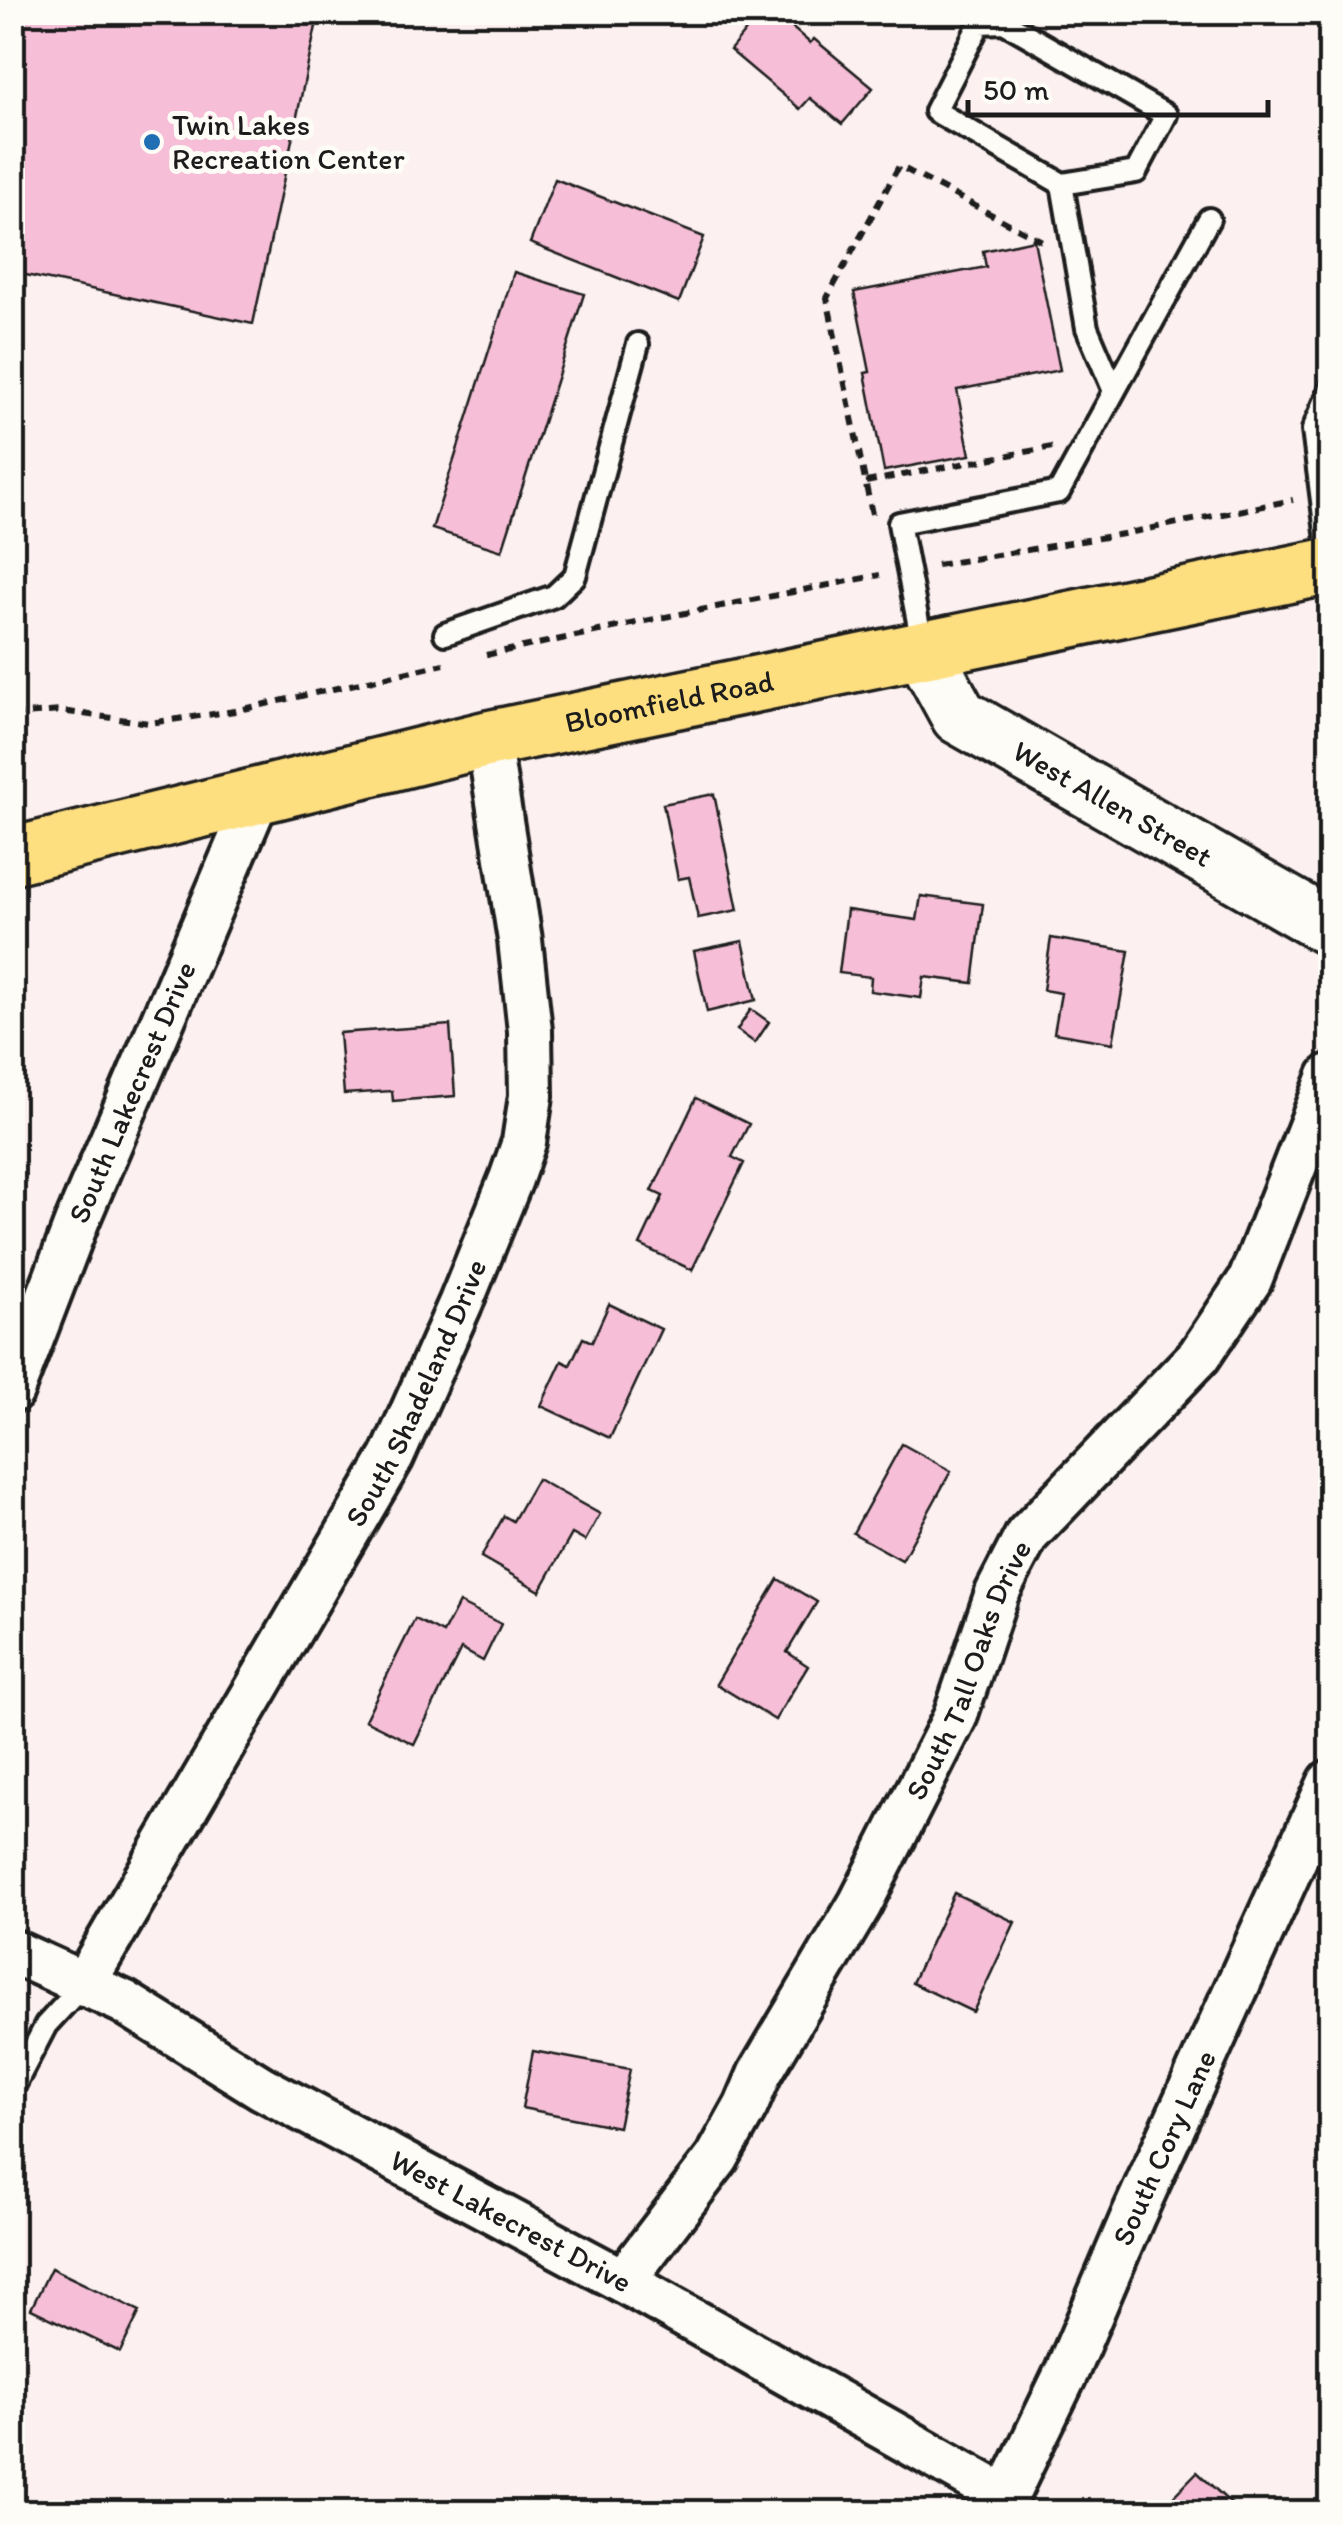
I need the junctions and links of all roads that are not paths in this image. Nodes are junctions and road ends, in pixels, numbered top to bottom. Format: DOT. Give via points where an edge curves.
graph roads {
  1 [pos="1062,184"];
  2 [pos="1210,219"];
  3 [pos="638,344"];
  4 [pos="1114,390"];
  5 [pos="1330,390"];
  6 [pos="1330,566"];
  7 [pos="445,634"];
  8 [pos="923,650"];
  9 [pos="488,739"];
  10 [pos="258,796"];
  11 [pos="12,856"];
  12 [pos="1330,928"];
  13 [pos="1330,1076"];
  14 [pos="12,1392"];
  15 [pos="1330,1782"];
  16 [pos="12,1951"];
  17 [pos="83,1984"];
  18 [pos="12,2090"];
  19 [pos="623,2282"];
  20 [pos="1003,2505"];
  1 -- 1 [label="lane" via="935,112 980,23 1004,22 1166,115 1136,172"];
  1 -- 4 [label="lane" via="1088,328"];
  2 -- 4 [label="lane"];
  3 -- 7 [label="lane" via="576,576 554,596"];
  4 -- 8 [label="lane" via="1059,492 899,523"];
  5 -- 6 [label="lane" via="1313,430"];
  6 -- 8 [label="main road, Bloomfield Road"];
  8 -- 9 [label="main road, Bloomfield Road"];
  8 -- 12 [label="street, West Allen Street" via="959,716"];
  9 -- 10 [label="main road, Bloomfield Road"];
  9 -- 17 [label="street, South Shadeland Drive" via="530,1031 524,1142 392,1457"];
  10 -- 11 [label="main road, Bloomfield Road"];
  10 -- 14 [label="street, South Lakecrest Drive"];
  13 -- 19 [label="street, South Tall Oaks Drive" via="1250,1280 1199,1356 1027,1535 998,1593 954,1717 860,1904 717,2158"];
  15 -- 20 [label="street, South Cory Lane"];
  16 -- 17 [label="street, West Lakecrest Drive"];
  17 -- 18 [label="lane" via="46,2026"];
  17 -- 19 [label="street, West Lakecrest Drive"];
  19 -- 20 [label="street, West Lakecrest Drive"];
}
